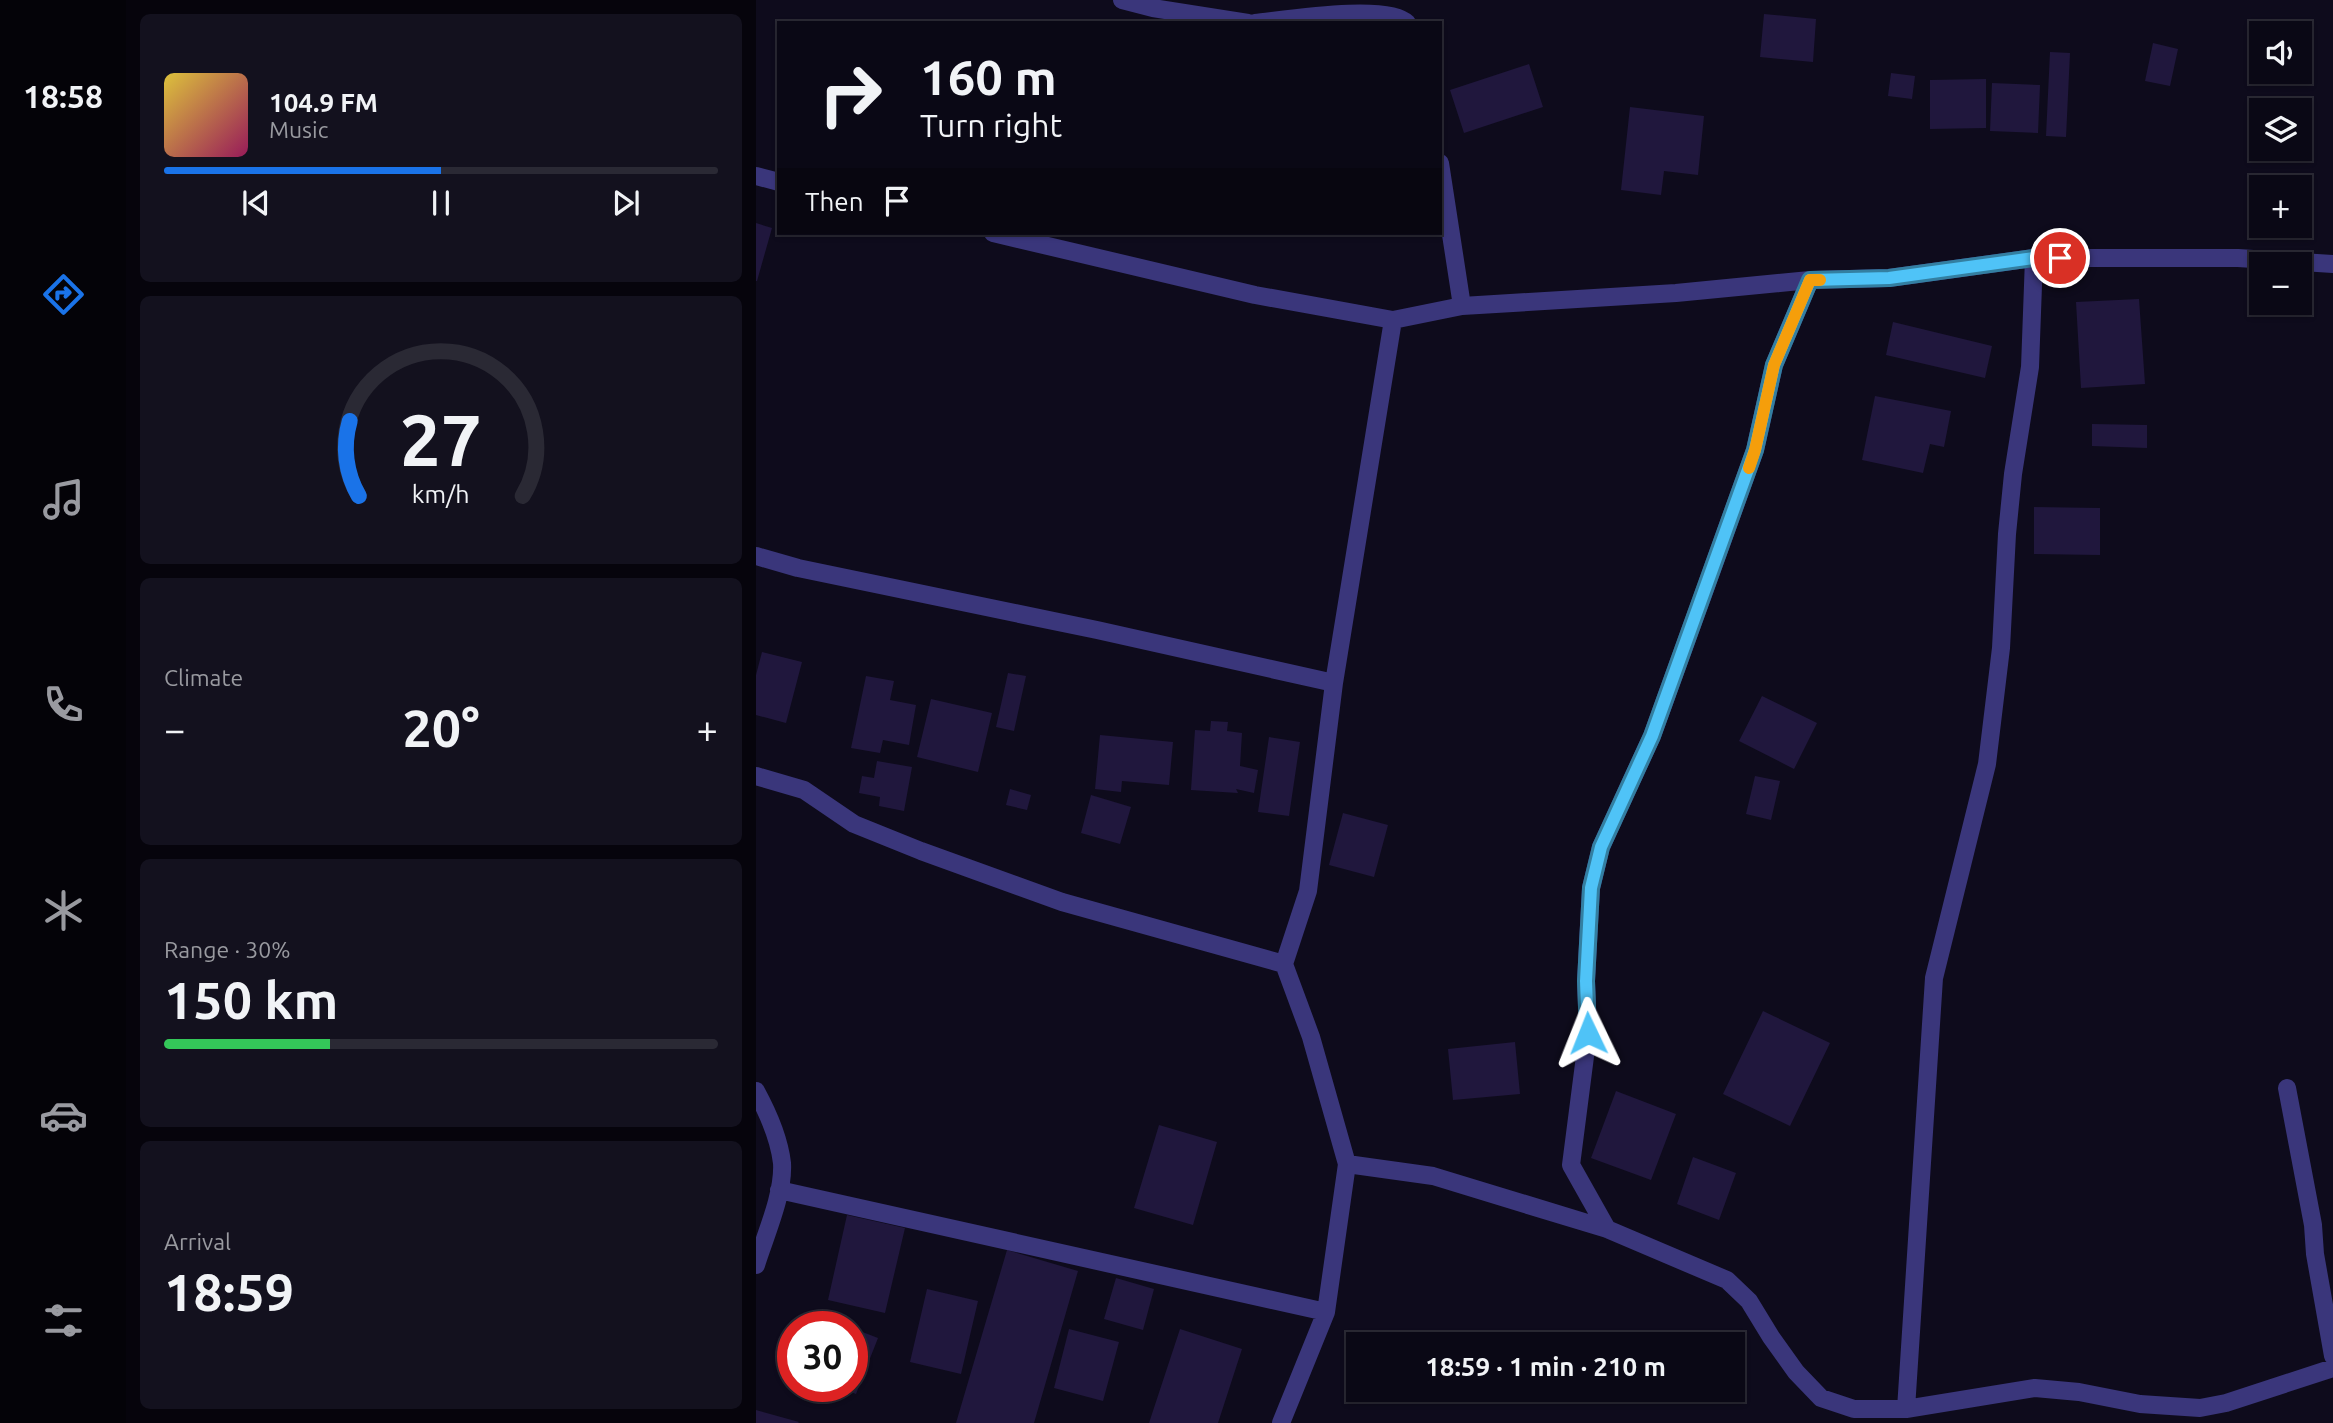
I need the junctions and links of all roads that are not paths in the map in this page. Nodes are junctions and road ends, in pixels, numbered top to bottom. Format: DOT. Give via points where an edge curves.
graph roads {
  1 [pos="1122,0"];
  2 [pos="1235,21"];
  3 [pos="1276,21"];
  4 [pos="1405,21"];
  5 [pos="756,176"];
  6 [pos="1442,176"];
  7 [pos="777,181"];
  8 [pos="1001,235"];
  9 [pos="2034,258"];
  10 [pos="2333,264"];
  11 [pos="1810,280"];
  12 [pos="1462,306"];
  13 [pos="1393,320"];
  14 [pos="756,556"];
  15 [pos="1334,683"];
  16 [pos="756,776"];
  17 [pos="1284,964"];
  18 [pos="2287,1088"];
  19 [pos="756,1090"];
  20 [pos="1347,1164"];
  21 [pos="779,1190"];
  22 [pos="1607,1229"];
  23 [pos="756,1265"];
  24 [pos="1325,1312"];
  25 [pos="2333,1356"];
  26 [pos="2333,1368"];
  27 [pos="1906,1409"];
  28 [pos="1282,1423"];
  1 -- 2 [label="street"];
  3 -- 4 [label="street" via="1361,13 1388,14"];
  5 -- 7 [label="street"];
  6 -- 12 [label="street"];
  8 -- 13 [label="street" via="1255,295"];
  9 -- 10 [label="street" via="2238,258"];
  9 -- 11 [label="street" via="1889,278"];
  9 -- 27 [label="street" via="2030,367 2013,474 2001,648 1987,764 1934,978"];
  11 -- 12 [label="street"];
  11 -- 22 [label="street" via="1774,365 1755,450 1699,607 1652,736 1601,847 1591,888 1588,1033 1571,1165"];
  12 -- 13 [label="street"];
  13 -- 15 [label="street"];
  14 -- 15 [label="street"];
  15 -- 17 [label="street" via="1308,891"];
  16 -- 17 [label="street" via="804,790 854,824 1062,902"];
  17 -- 20 [label="street" via="1311,1037"];
  18 -- 25 [label="street"];
  19 -- 21 [label="street" via="771,1119 782,1164"];
  20 -- 22 [label="street" via="1433,1176"];
  20 -- 24 [label="street"];
  21 -- 23 [label="street"];
  21 -- 24 [label="street"];
  22 -- 27 [label="street" via="1727,1280 1749,1301 1796,1372 1821,1398 1854,1409"];
  24 -- 28 [label="street"];
  26 -- 27 [label="street" via="2200,1408 2035,1388"];
}
